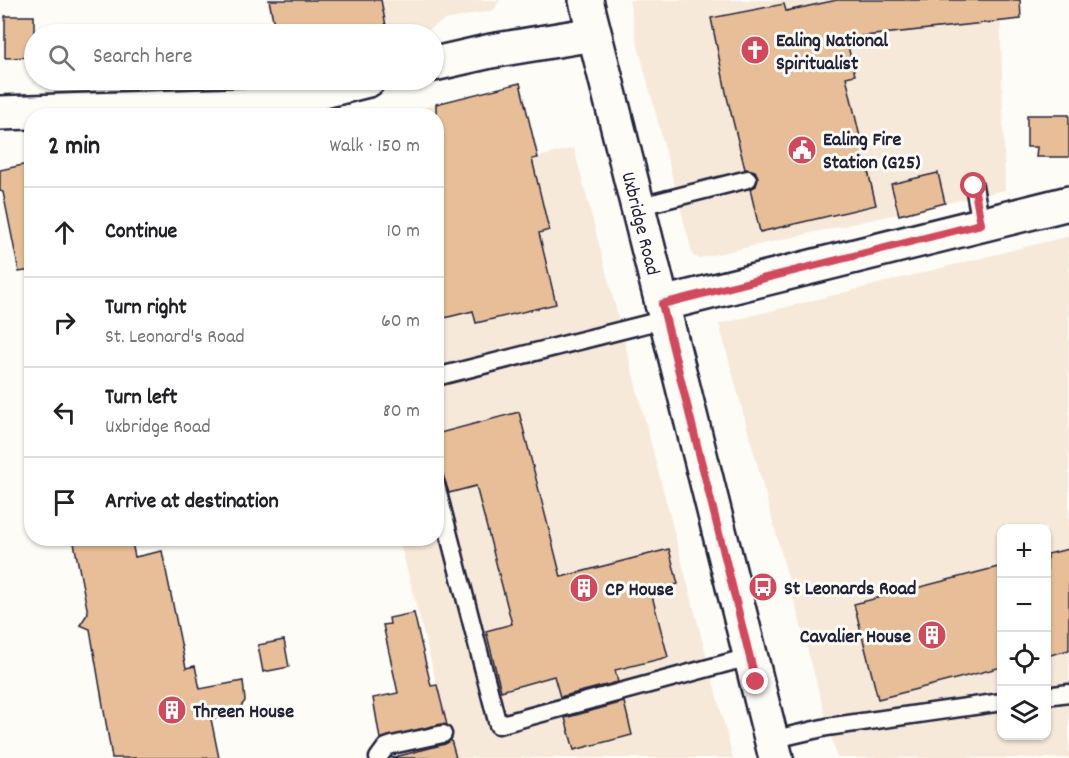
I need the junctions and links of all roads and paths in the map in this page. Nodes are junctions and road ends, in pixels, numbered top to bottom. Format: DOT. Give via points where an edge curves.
graph roads {
  1 [pos="586,0"];
  2 [pos="594,34"];
  3 [pos="444,62"];
  4 [pos="328,90"];
  5 [pos="151,108"];
  6 [pos="24,112"];
  7 [pos="0,113"];
  8 [pos="748,179"];
  9 [pos="974,186"];
  10 [pos="1069,203"];
  11 [pos="637,207"];
  12 [pos="981,224"];
  13 [pos="664,312"];
  14 [pos="444,375"];
  15 [pos="444,516"];
  16 [pos="749,657"];
  17 [pos="1069,693"];
  18 [pos="1051,695"];
  19 [pos="997,703"];
  20 [pos="443,734"];
  21 [pos="774,749"];
  22 [pos="378,758"];
  1 -- 2 [label="street, Uxbridge Road"];
  2 -- 3 [label="street"];
  2 -- 11 [label="street, Uxbridge Road"];
  4 -- 5 [label="street" via="272,104"];
  6 -- 7 [label="street"];
  8 -- 11 [label="lane"];
  9 -- 12 [label="lane"];
  10 -- 12 [label="street"];
  11 -- 13 [label="street, Uxbridge Road"];
  12 -- 13 [label="street"];
  13 -- 14 [label="lane"];
  13 -- 16 [label="street, Uxbridge Road"];
  15 -- 16 [label="lane" via="498,725"];
  16 -- 21 [label="street, Uxbridge Road"];
  17 -- 18 [label="lane"];
  19 -- 21 [label="lane" via="827,727"];
  20 -- 22 [label="lane" via="386,747"];
}
